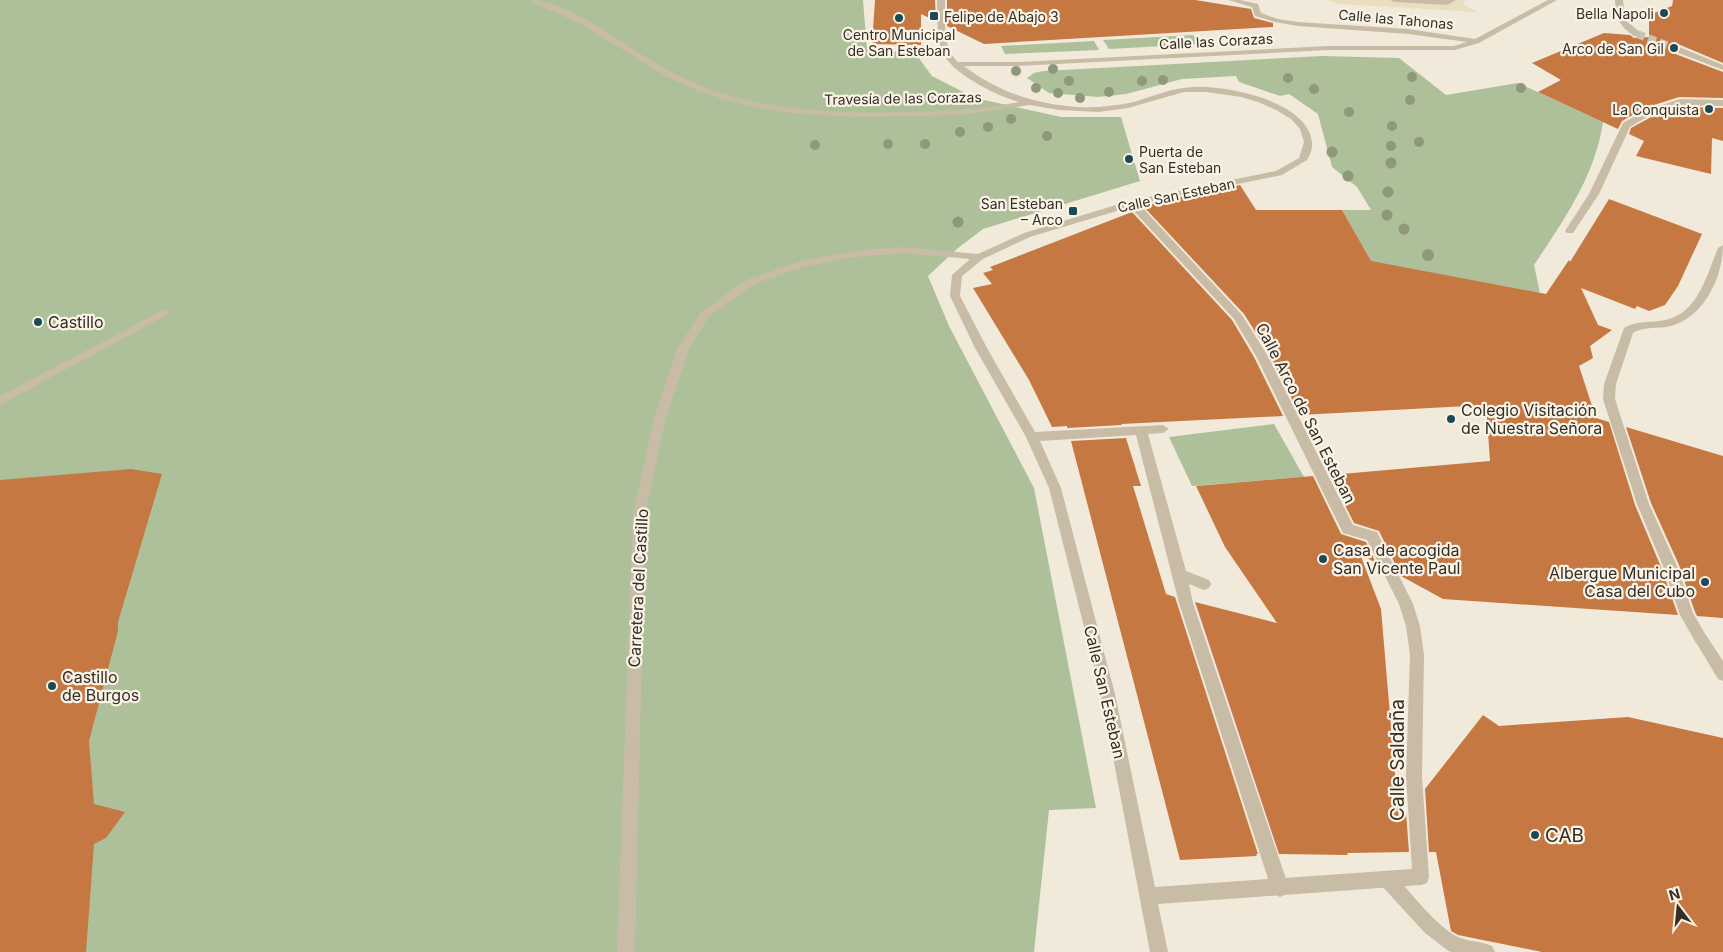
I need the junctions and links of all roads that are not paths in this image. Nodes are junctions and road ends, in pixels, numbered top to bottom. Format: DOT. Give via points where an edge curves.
graph roads {
  1 [pos="532,0"];
  2 [pos="941,0"];
  3 [pos="1232,0"];
  4 [pos="1394,0"];
  5 [pos="1452,0"];
  6 [pos="1554,0"];
  7 [pos="1620,0"];
  8 [pos="1257,3"];
  9 [pos="1637,34"];
  10 [pos="1476,41"];
  11 [pos="1674,48"];
  12 [pos="957,64"];
  13 [pos="1723,68"];
  14 [pos="1030,102"];
  15 [pos="1723,103"];
  16 [pos="1132,203"];
  17 [pos="1570,231"];
  18 [pos="1723,248"];
  19 [pos="978,257"];
  20 [pos="165,312"];
  21 [pos="0,400"];
  22 [pos="1163,429"];
  23 [pos="1141,432"];
  24 [pos="1032,437"];
  25 [pos="1348,529"];
  26 [pos="1180,575"];
  27 [pos="1204,584"];
  28 [pos="1723,674"];
  29 [pos="1388,880"];
  30 [pos="1280,888"];
  31 [pos="1148,896"];
  32 [pos="626,952"];
  33 [pos="1159,952"];
  34 [pos="1486,952"];
  1 -- 14 [label="street, Travesía de las Corazas" via="572,14 671,76 715,95 763,105 813,114 867,115 998,109"];
  2 -- 12 [label="street, Calle San Esteban" via="944,46 948,56"];
  3 -- 8 [label="street, Calle las Tahonas"];
  4 -- 5 [label="street" via="1447,3"];
  6 -- 10 [label="street, Calle las Corazas"];
  7 -- 9 [label="street" via="1619,18"];
  8 -- 10 [label="street, Calle las Tahonas" via="1258,14 1269,19 1420,32"];
  10 -- 12 [label="street, Calle las Corazas" via="1455,48 1328,48 1018,64"];
  11 -- 13 [label="street"];
  12 -- 14 [label="street, Calle San Esteban" via="991,89"];
  14 -- 16 [label="street, Calle San Esteban" via="1048,107 1119,108 1190,89 1210,89 1259,99 1288,113 1304,128 1309,142 1303,160 1279,173"];
  15 -- 17 [label="street" via="1680,102 1649,112 1626,125 1594,194"];
  16 -- 19 [label="street, Calle San Esteban" via="1027,235"];
  16 -- 25 [label="street, Calle Arco de San Esteban" via="1238,317 1262,356"];
  18 -- 28 [label="street" via="1696,306 1686,317 1669,323 1634,326 1628,331 1610,384 1609,399 1643,504 1687,615"];
  19 -- 24 [label="street, Calle San Esteban" via="957,275 955,296 980,348"];
  19 -- 32 [label="street, Carretera del Castillo" via="904,250 805,263 750,282 705,314 682,348 660,418 639,515"];
  20 -- 21 [label="street"];
  22 -- 23 [label="street"];
  23 -- 24 [label="street"];
  23 -- 26 [label="street"];
  24 -- 31 [label="street, Calle San Esteban" via="1055,488 1070,543 1108,694"];
  25 -- 29 [label="street, Calle Saldaña" via="1372,536 1414,626 1417,655 1414,778 1421,877"];
  26 -- 27 [label="street"];
  26 -- 30 [label="street" via="1186,602"];
  29 -- 30 [label="street, Calle Saldaña"];
  29 -- 34 [label="street" via="1430,926 1456,945"];
  30 -- 31 [label="street, Calle Saldaña"];
  31 -- 33 [label="street, Calle San Esteban"];
}
